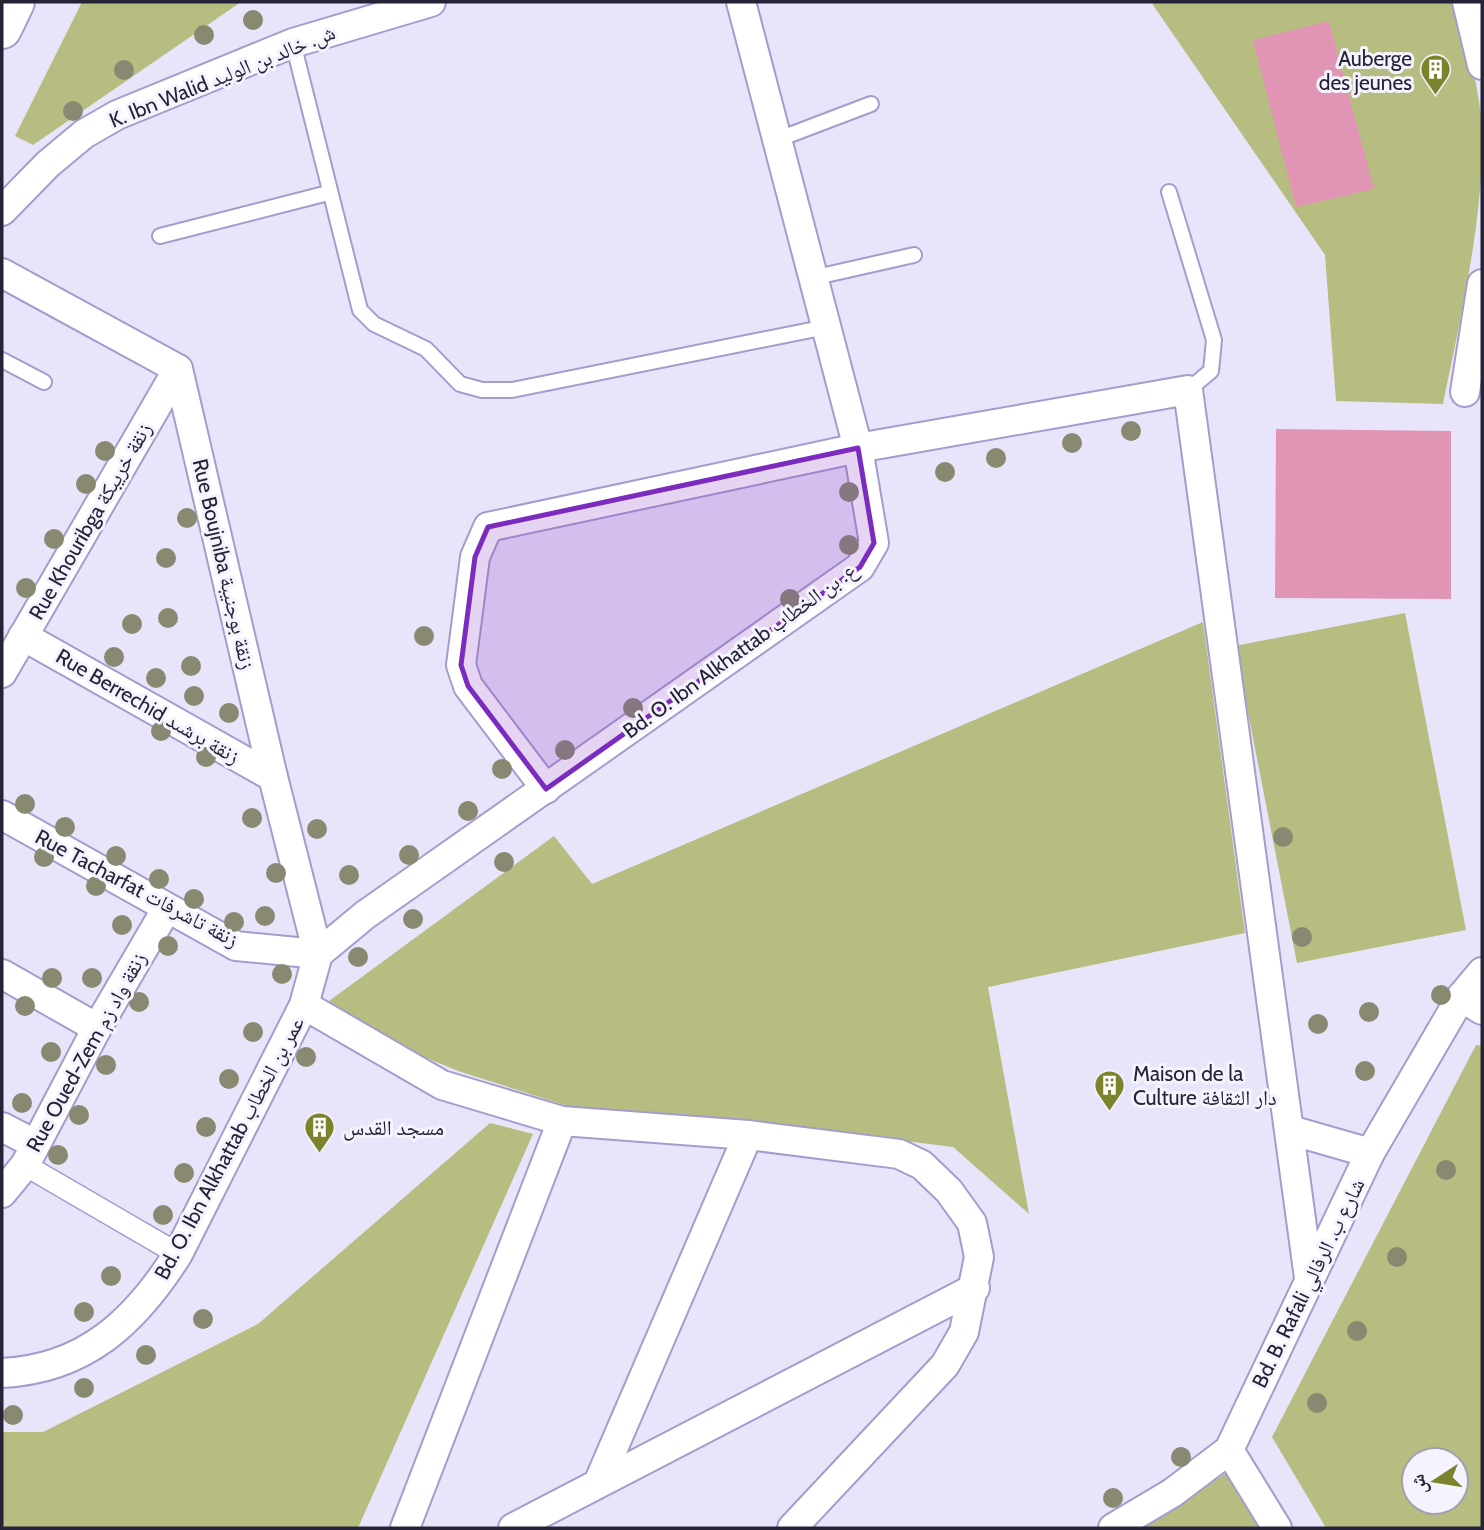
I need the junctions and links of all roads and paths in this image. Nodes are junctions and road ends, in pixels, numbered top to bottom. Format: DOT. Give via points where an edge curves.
graph roads {
  1 [pos="15,2"];
  2 [pos="431,2"];
  3 [pos="741,2"];
  4 [pos="1467,2"];
  5 [pos="2,29"];
  6 [pos="293,43"];
  7 [pos="1482,65"];
  8 [pos="872,104"];
  9 [pos="779,139"];
  10 [pos="1169,192"];
  11 [pos="328,194"];
  12 [pos="2,211"];
  13 [pos="160,236"];
  14 [pos="914,254"];
  15 [pos="2,273"];
  16 [pos="812,278"];
  17 [pos="1482,284"];
  18 [pos="826,327"];
  19 [pos="2,360"];
  20 [pos="178,369"];
  21 [pos="44,382"];
  22 [pos="1188,390"];
  23 [pos="1465,392"];
  24 [pos="858,448"];
  25 [pos="23,636"];
  26 [pos="2,673"];
  27 [pos="273,777"];
  28 [pos="546,789"];
  29 [pos="2,815"];
  30 [pos="167,908"];
  31 [pos="318,954"];
  32 [pos="1482,972"];
  33 [pos="2,974"];
  34 [pos="1472,1003"];
  35 [pos="304,1005"];
  36 [pos="97,1028"];
  37 [pos="562,1121"];
  38 [pos="2,1127"];
  39 [pos="1290,1130"];
  40 [pos="748,1135"];
  41 [pos="1370,1153"];
  42 [pos="30,1155"];
  43 [pos="2,1193"];
  44 [pos="178,1254"];
  45 [pos="1309,1278"];
  46 [pos="975,1288"];
  47 [pos="2,1373"];
  48 [pos="1229,1450"];
  49 [pos="599,1481"];
  50 [pos="405,1528"];
  51 [pos="513,1528"];
  52 [pos="792,1528"];
  53 [pos="1113,1528"];
  54 [pos="1278,1528"];
  1 -- 5 [label="main road"];
  2 -- 6 [label="street, K. Ibn Walid ش. خالد بن الوليد"];
  3 -- 9 [label="street, Bd. O. Ibn Alkhattab ع. بن الخطاب"];
  4 -- 7 [label="street"];
  6 -- 11 [label="lane"];
  6 -- 12 [label="street, K. Ibn Walid ش. خالد بن الوليد" via="117,115 84,134 47,163"];
  8 -- 9 [label="lane"];
  9 -- 16 [label="street, Bd. O. Ibn Alkhattab ع. بن الخطاب"];
  10 -- 22 [label="lane" via="1214,340 1211,371"];
  11 -- 13 [label="lane"];
  11 -- 18 [label="lane" via="360,310 374,324 426,349 460,384 482,390 512,390"];
  14 -- 16 [label="lane"];
  15 -- 20 [label="street"];
  16 -- 18 [label="street, Bd. O. Ibn Alkhattab ع. بن الخطاب"];
  17 -- 23 [label="street"];
  18 -- 24 [label="street, Bd. O. Ibn Alkhattab ع. بن الخطاب"];
  19 -- 21 [label="lane"];
  20 -- 25 [label="street, Rue Khouribga زنقة خريبكة"];
  20 -- 27 [label="street, Rue Boujniba زنقة بوجنيبة"];
  22 -- 24 [label="street"];
  22 -- 39 [label="street"];
  24 -- 28 [label="street, Bd. O. Ibn Alkhattab ع. بن الخطاب" via="874,543 860,567"];
  24 -- 28 [label="street" via="488,527 475,557 461,665 468,686"];
  25 -- 26 [label="street, Rue Khouribga زنقة خريبكة"];
  25 -- 27 [label="street, Rue Berrechid زنقة برشىد"];
  27 -- 31 [label="street, Rue Boujniba زنقة بوجنيبة"];
  28 -- 31 [label="street, Bd. O. Ibn Alkhattab ع. بن الخطاب" via="365,915"];
  29 -- 30 [label="street, Rue Tacharfat زنقة تاشرفات"];
  30 -- 31 [label="street, Rue Tacharfat زنقة تاشرفات" via="236,946"];
  30 -- 36 [label="street, Rue Oued-Zem زنقة واد زم"];
  31 -- 35 [label="street, Bd. O. Ibn Alkhattab عمر بن الخطاب"];
  32 -- 34 [label="street, Bd. B. Rafali شارع ب. الرفالي"];
  33 -- 36 [label="street"];
  34 -- 41 [label="street, Bd. B. Rafali شارع ب. الرفالي"];
  35 -- 37 [label="street" via="442,1085"];
  35 -- 44 [label="street, Bd. O. Ibn Alkhattab عمر بن الخطاب"];
  36 -- 42 [label="street, Rue Oued-Zem زنقة واد زم"];
  37 -- 40 [label="street"];
  37 -- 50 [label="street"];
  38 -- 42 [label="street"];
  39 -- 41 [label="street"];
  39 -- 45 [label="street"];
  40 -- 46 [label="street" via="899,1154 922,1165 950,1191 972,1223 979,1257"];
  40 -- 49 [label="street"];
  41 -- 45 [label="street, Bd. B. Rafali شارع ب. الرفالي"];
  42 -- 43 [label="street, Rue Oued-Zem زنقة واد زم"];
  42 -- 44 [label="street"];
  44 -- 47 [label="street, Bd. O. Ibn Alkhattab عمر بن الخطاب" via="137,1310 104,1340 68,1360 32,1372"];
  45 -- 48 [label="street, Bd. B. Rafali شارع ب. الرفالي"];
  46 -- 49 [label="street"];
  46 -- 52 [label="street" via="964,1332 945,1365"];
  48 -- 53 [label="street, Bd. B. Rafali شارع ب. الرفالي" via="1172,1493"];
  48 -- 54 [label="street"];
  49 -- 51 [label="street"];
}
